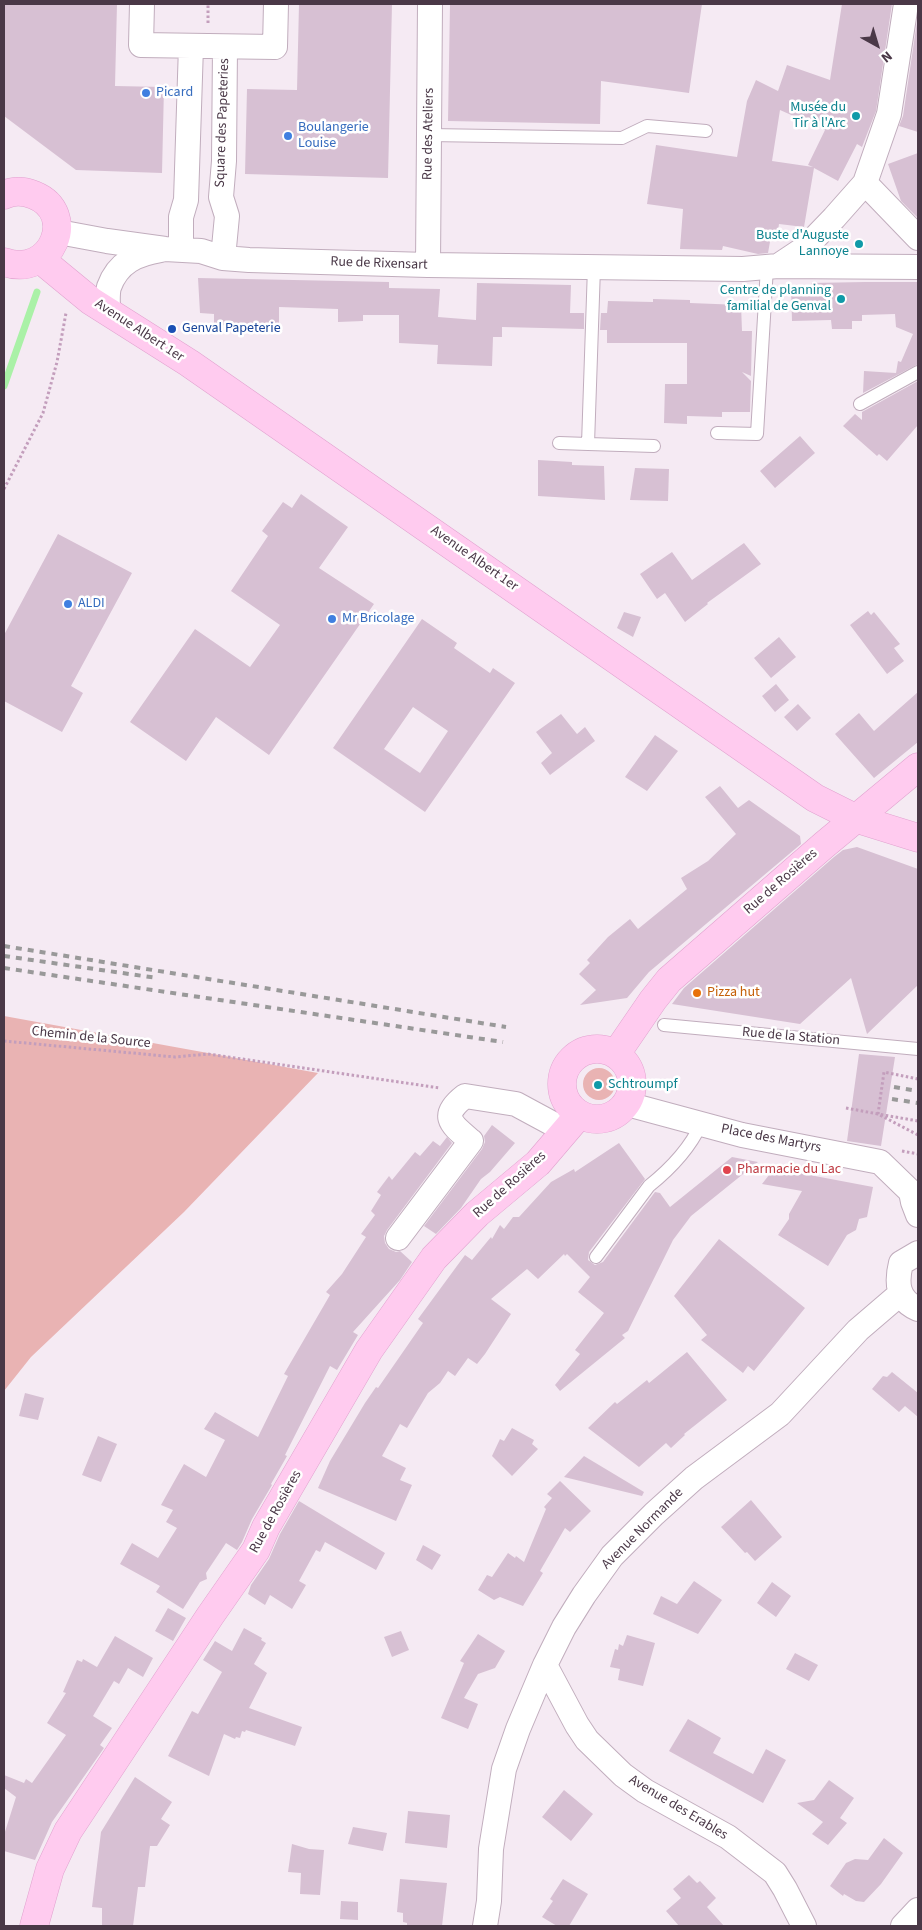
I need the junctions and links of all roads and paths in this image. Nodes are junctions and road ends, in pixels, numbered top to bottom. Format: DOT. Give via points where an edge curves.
graph roads {
  1 [pos="142,4"];
  2 [pos="276,4"];
  3 [pos="430,4"];
  4 [pos="906,4"];
  5 [pos="191,46"];
  6 [pos="225,47"];
  7 [pos="706,131"];
  8 [pos="428,136"];
  9 [pos="865,182"];
  10 [pos="4,195"];
  11 [pos="57,229"];
  12 [pos="918,238"];
  13 [pos="173,250"];
  14 [pos="223,258"];
  15 [pos="40,259"];
  16 [pos="4,262"];
  17 [pos="428,265"];
  18 [pos="772,267"];
  19 [pos="918,267"];
  20 [pos="594,268"];
  21 [pos="70,285"];
  22 [pos="108,311"];
  23 [pos="918,372"];
  24 [pos="860,404"];
  25 [pos="717,434"];
  26 [pos="559,443"];
  27 [pos="588,444"];
  28 [pos="654,446"];
  29 [pos="4,488"];
  30 [pos="918,767"];
  31 [pos="857,819"];
  32 [pos="918,838"];
  33 [pos="664,1024"];
  34 [pos="4,1040"];
  35 [pos="918,1049"];
  36 [pos="616,1054"];
  37 [pos="918,1078"];
  38 [pos="441,1088"];
  39 [pos="627,1104"];
  40 [pos="846,1108"];
  41 [pos="878,1114"];
  42 [pos="918,1121"];
  43 [pos="572,1123"];
  44 [pos="701,1124"];
  45 [pos="918,1135"];
  46 [pos="904,1151"];
  47 [pos="918,1154"];
  48 [pos="918,1215"];
  49 [pos="398,1238"];
  50 [pos="918,1252"];
  51 [pos="596,1257"];
  52 [pos="900,1294"];
  53 [pos="918,1309"];
  54 [pos="546,1665"];
  55 [pos="918,1910"];
  56 [pos="801,1924"];
  57 [pos="34,1926"];
  58 [pos="485,1926"];
  59 [pos="902,1926"];
  1 -- 5 [label="street, Square des Papeteries" via="141,45"];
  2 -- 6 [label="street, Square des Papeteries" via="275,47"];
  3 -- 8 [label="street, Rue des Ateliers"];
  4 -- 9 [label="street" via="889,114"];
  5 -- 6 [label="street, Square des Papeteries"];
  5 -- 13 [label="street" via="186,200"];
  6 -- 14 [label="street, Square des Papeteries" via="221,197 227,216"];
  7 -- 8 [label="lane" via="647,126 622,138"];
  8 -- 17 [label="street, Rue des Ateliers"];
  9 -- 12 [label="street"];
  9 -- 18 [label="street" via="805,248"];
  10 -- 11 [label="street" via="24,191 40,198 49,204"];
  11 -- 13 [label="street, Rue de Rixensart" via="107,241"];
  11 -- 15 [label="street" via="49,251"];
  13 -- 14 [label="street, Rue de Rixensart" via="201,251"];
  13 -- 22 [label="street, Rue de Rixensart" via="139,254 117,271 109,289"];
  14 -- 17 [label="street, Rue de Rixensart"];
  15 -- 16 [label="street" via="27,265"];
  15 -- 21 [label="street, Avenue Albert 1er"];
  17 -- 20 [label="street, Rue de Rixensart"];
  18 -- 19 [label="street, Rue de Rixensart"];
  18 -- 20 [label="street, Rue de Rixensart"];
  18 -- 25 [label="lane" via="757,434"];
  20 -- 27 [label="lane"];
  21 -- 22 [label="street, Avenue Albert 1er"];
  21 -- 29 [label="path" via="43,413"];
  22 -- 31 [label="street, Avenue Albert 1er" via="206,374 815,798"];
  23 -- 24 [label="lane"];
  26 -- 27 [label="lane"];
  27 -- 28 [label="lane"];
  30 -- 31 [label="street, Rue de Rosières"];
  31 -- 32 [label="street, Avenue Albert 1er"];
  31 -- 36 [label="street, Rue de Rosières" via="669,980"];
  33 -- 35 [label="lane, Rue de la Station"];
  34 -- 38 [label="path, Chemin de la Source" via="175,1057 208,1054"];
  36 -- 39 [label="street" via="628,1067 632,1079 632,1092"];
  36 -- 43 [label="street" via="598,1048 579,1053 566,1067 561,1085"];
  37 -- 41 [label="path" via="884,1072"];
  39 -- 43 [label="street" via="611,1117"];
  39 -- 44 [label="street, Place des Martyrs"];
  40 -- 41 [label="path"];
  41 -- 42 [label="path"];
  41 -- 45 [label="path"];
  43 -- 49 [label="street" via="516,1104 465,1096 451,1110 449,1118 471,1140"];
  43 -- 57 [label="street, Rue de Rosières" via="538,1162 477,1214 434,1258 369,1350 256,1550 68,1831 50,1869"];
  44 -- 48 [label="street, Place des Martyrs" via="880,1162 911,1192"];
  44 -- 51 [label="lane" via="690,1144 649,1186"];
  46 -- 47 [label="path"];
  50 -- 52 [label="street" via="901,1263 897,1278"];
  52 -- 53 [label="street"];
  52 -- 54 [label="street, Avenue Normande" via="858,1330 780,1414 694,1478 612,1556 569,1619"];
  54 -- 56 [label="street, Avenue des Erables" via="587,1740 644,1791 728,1837 774,1873"];
  54 -- 58 [label="street, Avenue Normande" via="504,1769 491,1848"];
  55 -- 59 [label="street"];
}
